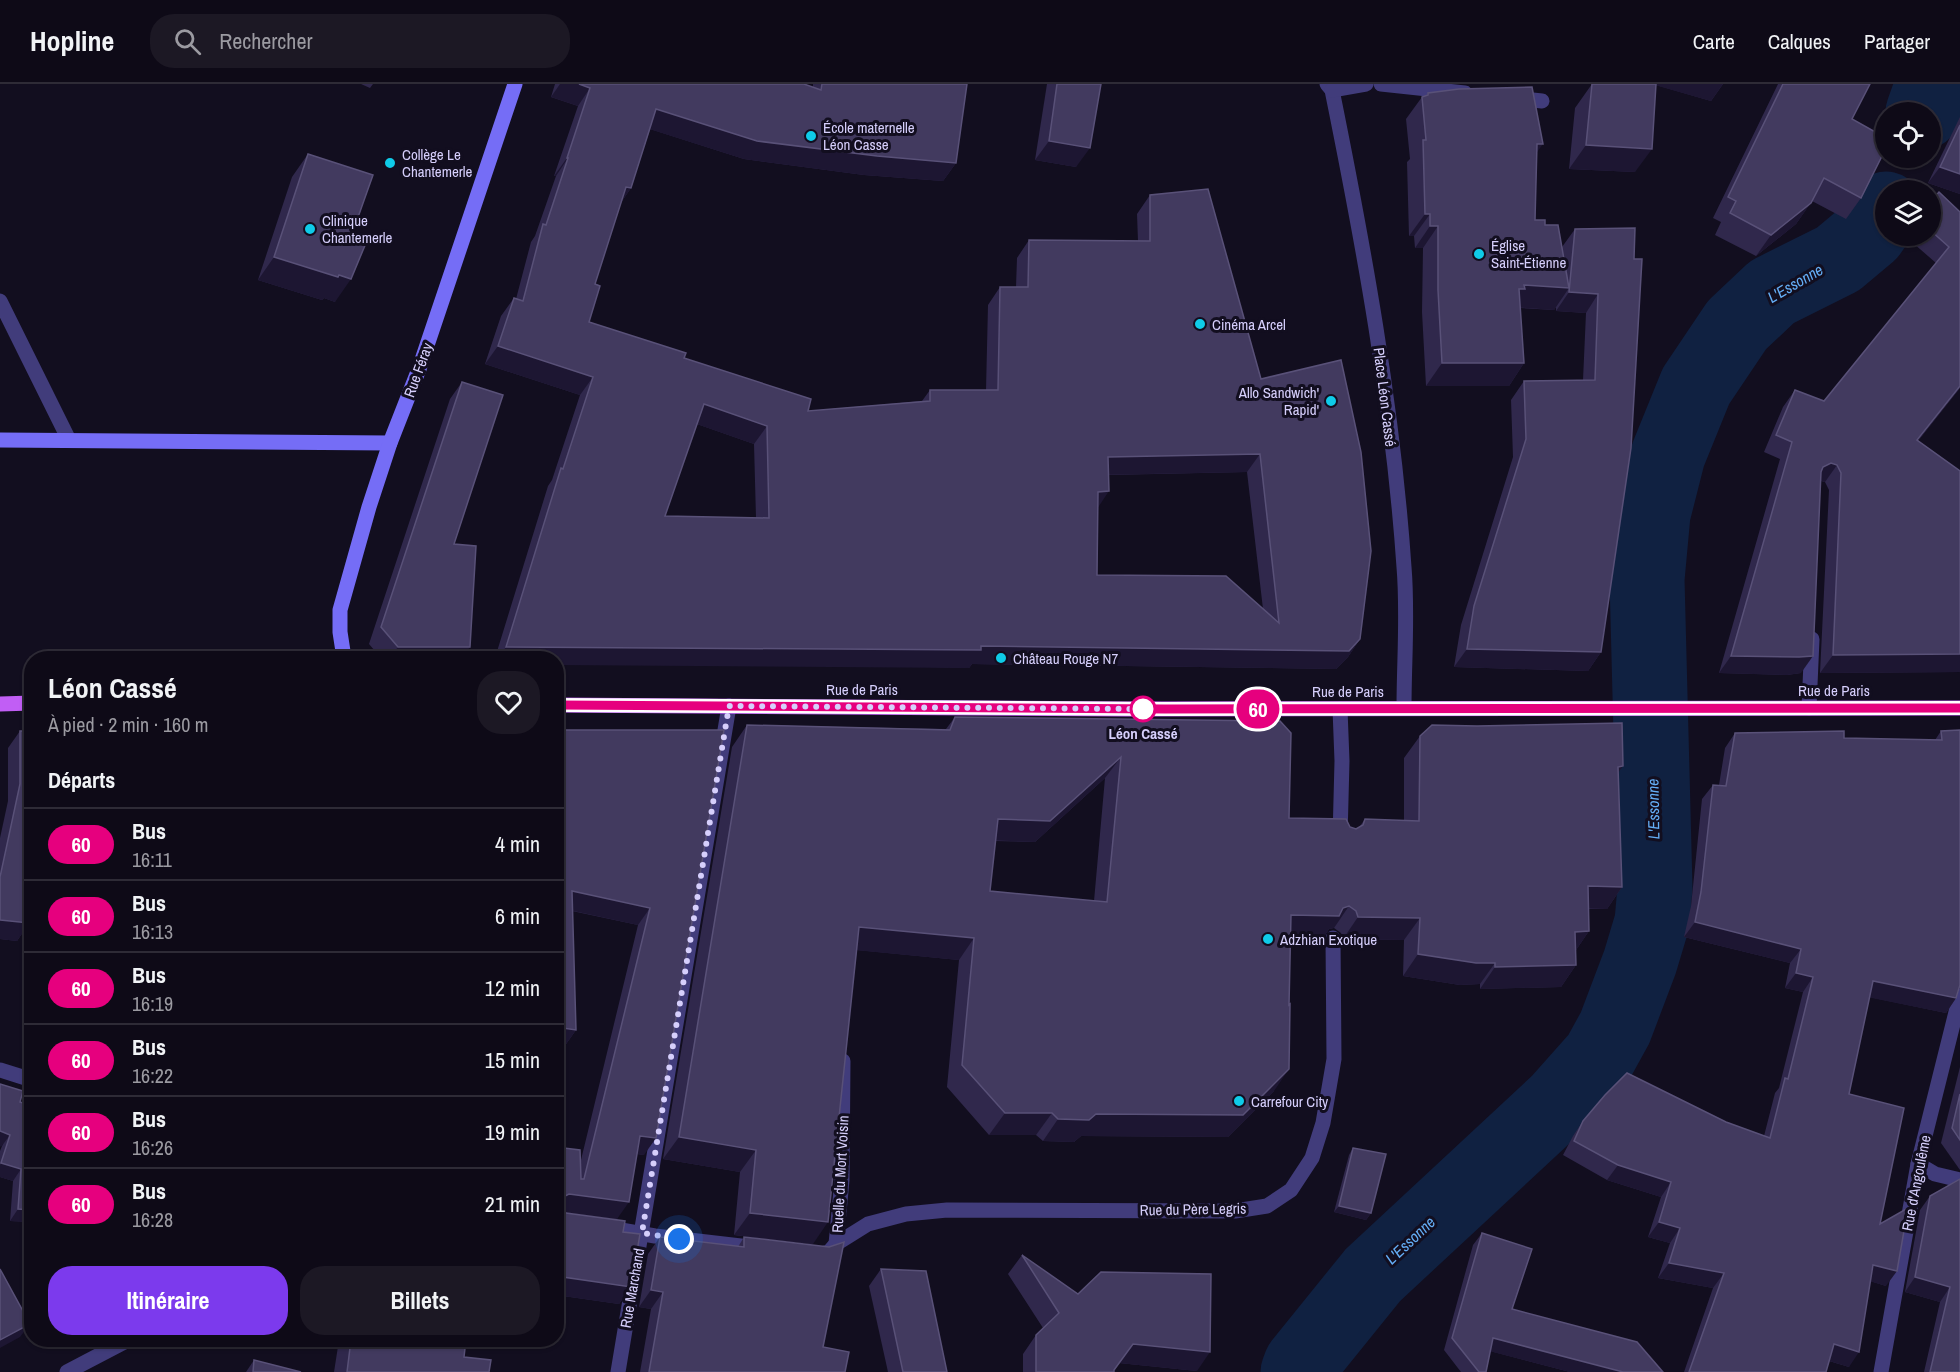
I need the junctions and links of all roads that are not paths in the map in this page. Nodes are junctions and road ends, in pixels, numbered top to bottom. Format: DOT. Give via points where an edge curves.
graph roads {
  1 [pos="515,84"];
  2 [pos="1366,84"];
  3 [pos="1381,84"];
  4 [pos="1330,87"];
  5 [pos="1542,101"];
  6 [pos="0,301"];
  7 [pos="0,440"];
  8 [pos="69,440"];
  9 [pos="390,443"];
  10 [pos="1813,628"];
  11 [pos="343,651"];
  12 [pos="24,703"];
  13 [pos="0,704"];
  14 [pos="564,705"];
  15 [pos="729,706"];
  16 [pos="1404,708"];
  17 [pos="1809,708"];
  18 [pos="1960,708"];
  19 [pos="1340,709"];
  20 [pos="1340,841"];
  21 [pos="1333,938"];
  22 [pos="1960,996"];
  23 [pos="844,1048"];
  24 [pos="0,1070"];
  25 [pos="24,1078"];
  26 [pos="1918,1164"];
  27 [pos="1960,1180"];
  28 [pos="591,1225"];
  29 [pos="642,1233"];
  30 [pos="836,1244"];
  31 [pos="771,1249"];
  32 [pos="806,1253"];
  33 [pos="115,1347"];
  34 [pos="67,1372"];
  35 [pos="618,1372"];
  36 [pos="1881,1372"];
  1 -- 9 [label="main road, Rue Féray" via="419,369"];
  2 -- 4 [label="street, Place Léon Cassé"];
  3 -- 5 [label="street"];
  4 -- 16 [label="street, Place Léon Cassé" via="1373,299 1393,457 1405,569"];
  6 -- 8 [label="street"];
  7 -- 8 [label="main road"];
  8 -- 9 [label="main road"];
  9 -- 11 [label="main road, Rue Féray" via="340,610"];
  10 -- 17 [label="street"];
  12 -- 13 [label="main road"];
  14 -- 15 [label="main road, Rue de Paris"];
  15 -- 19 [label="main road, Rue de Paris"];
  15 -- 29 [label="street, Rue Marchand"];
  16 -- 17 [label="main road, Rue de Paris"];
  16 -- 19 [label="main road, Rue de Paris"];
  17 -- 18 [label="main road, Rue de Paris"];
  19 -- 20 [label="street"];
  21 -- 30 [label="street, Rue du Père Legris" via="1334,1059 1323,1124 1312,1158 1291,1190 1267,1206 1235,1211 947,1210 906,1214 868,1224"];
  22 -- 26 [label="street, Rue d'Angoulême"];
  23 -- 30 [label="street, Ruelle du Mort Voisin" via="842,1180"];
  24 -- 25 [label="street"];
  26 -- 27 [label="street" via="1935,1174"];
  26 -- 36 [label="street, Rue d'Angoulême"];
  28 -- 29 [label="street"];
  29 -- 31 [label="street"];
  29 -- 35 [label="street, Rue Marchand"];
  30 -- 32 [label="street, Ruelle du Mort Voisin" via="829,1252"];
  33 -- 34 [label="street"];
}
